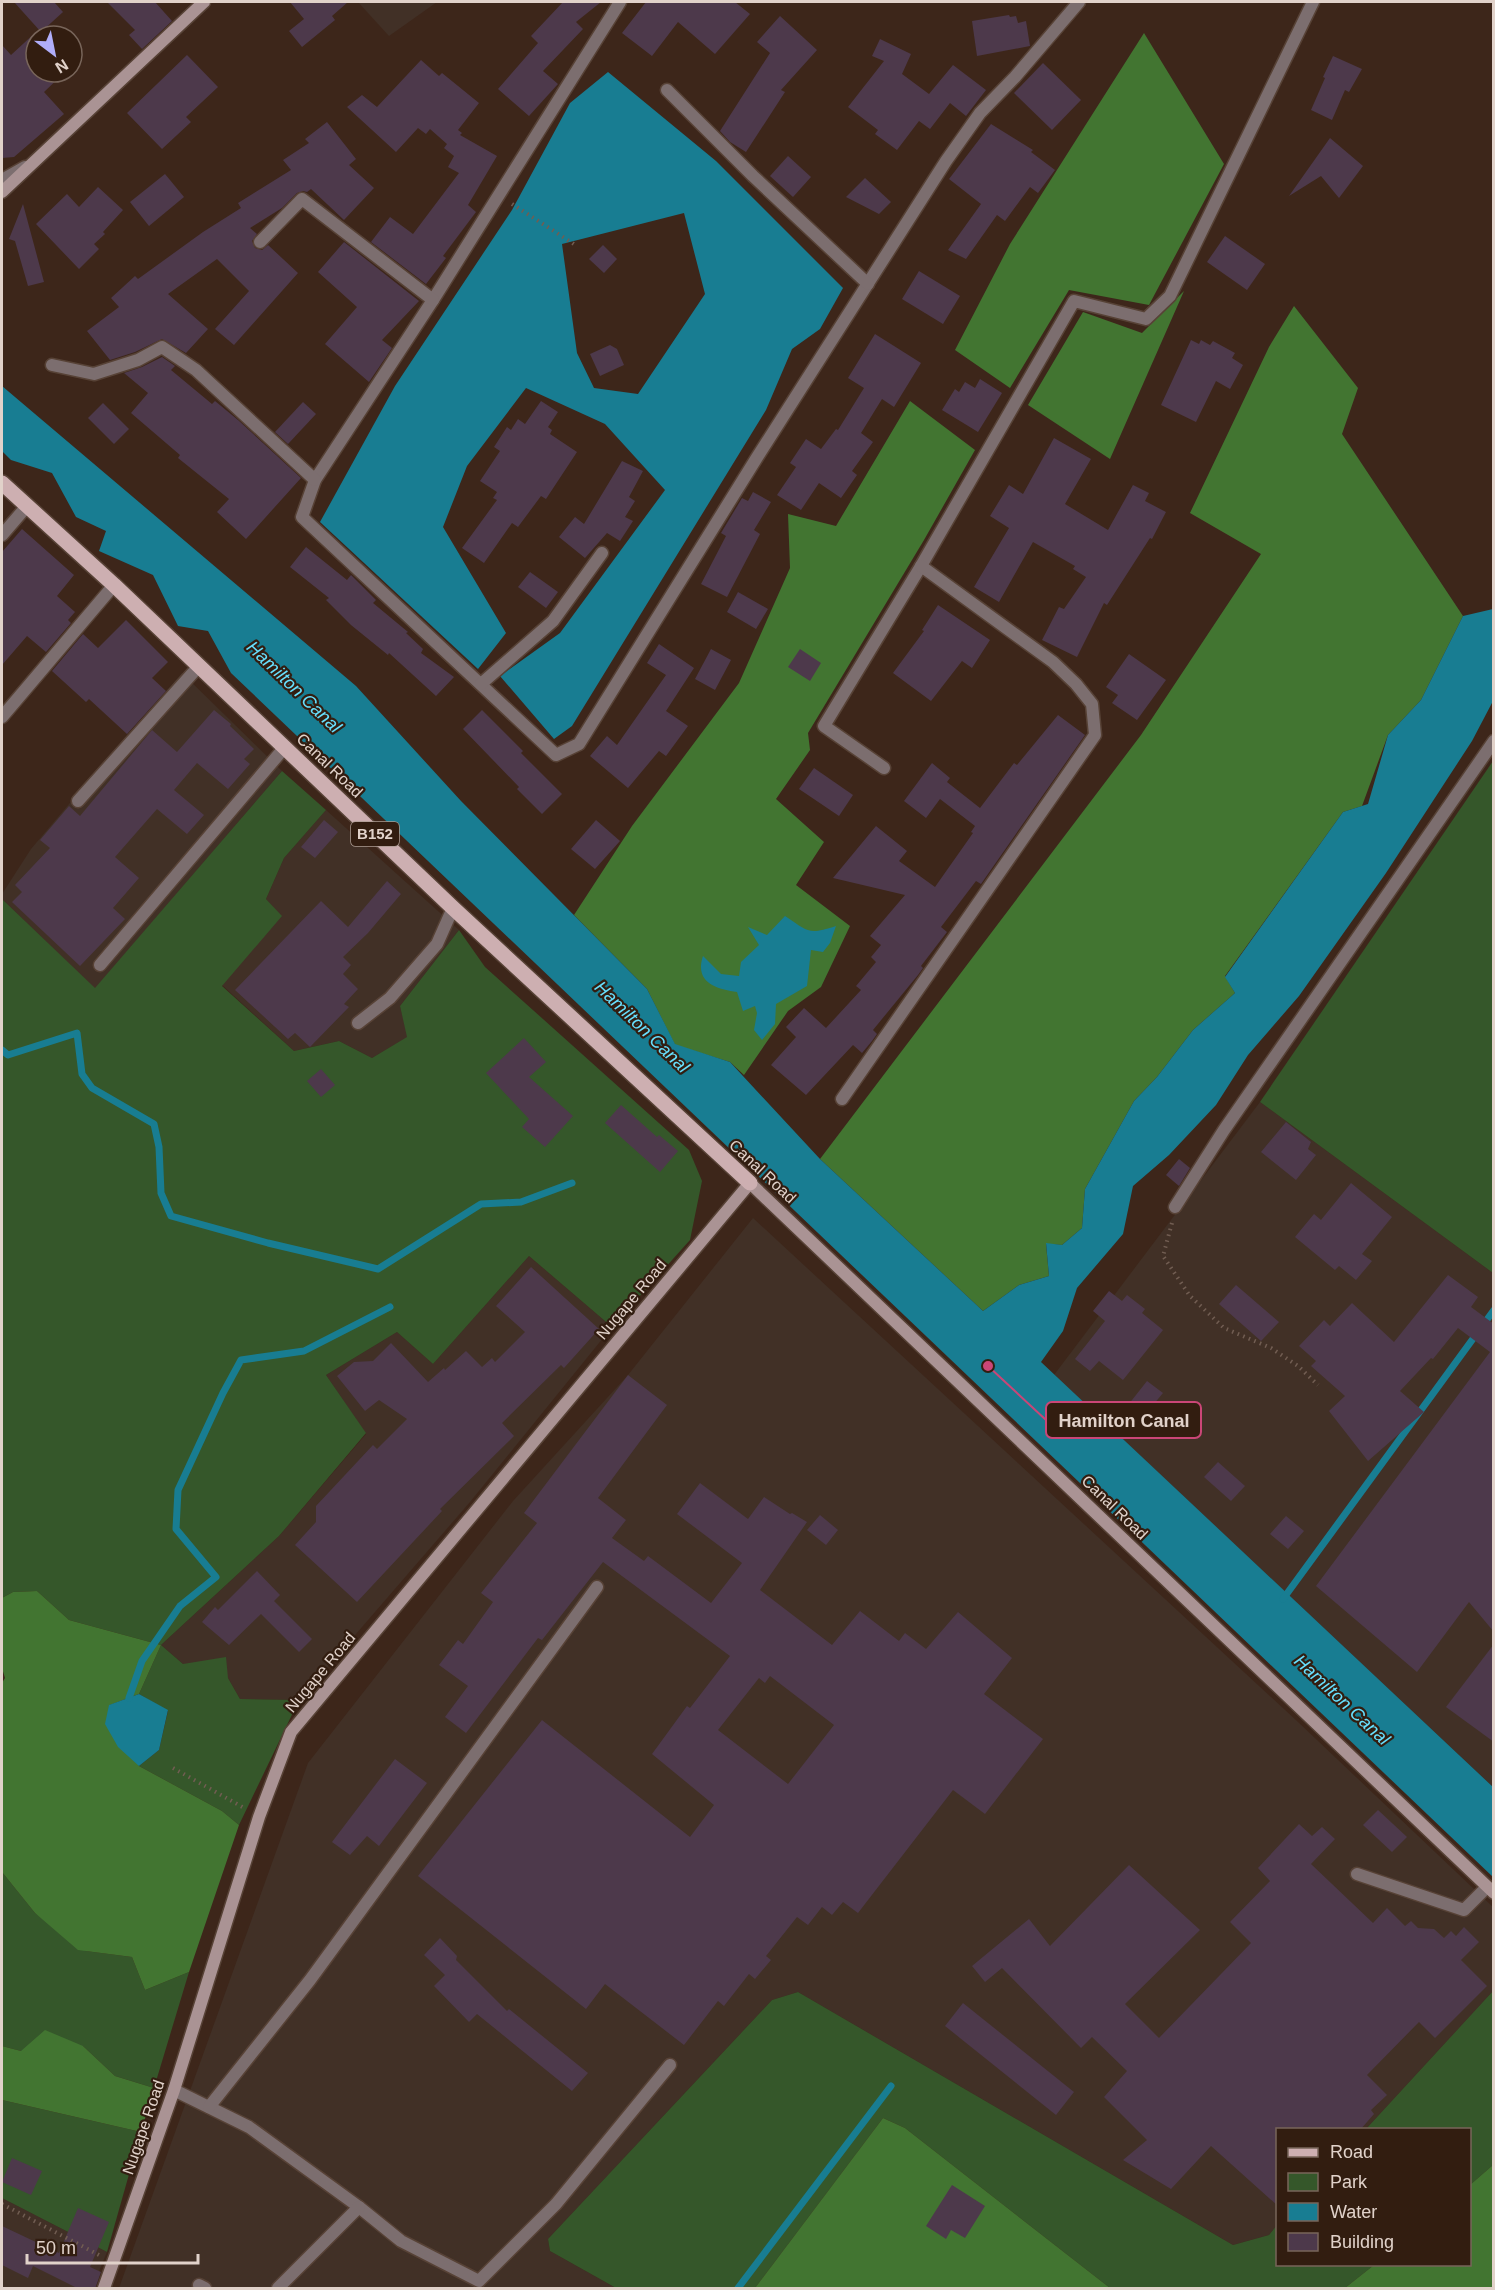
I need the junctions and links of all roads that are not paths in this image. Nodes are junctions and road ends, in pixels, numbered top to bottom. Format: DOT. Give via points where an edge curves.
graph roads {
  1 [pos="204,2"];
  2 [pos="620,2"];
  3 [pos="1079,2"];
  4 [pos="1313,2"];
  5 [pos="667,90"];
  6 [pos="32,163"];
  7 [pos="2,180"];
  8 [pos="2,192"];
  9 [pos="260,242"];
  10 [pos="868,284"];
  11 [pos="433,300"];
  12 [pos="51,365"];
  13 [pos="315,480"];
  14 [pos="2,483"];
  15 [pos="27,506"];
  16 [pos="2,535"];
  17 [pos="602,553"];
  18 [pos="921,566"];
  19 [pos="114,585"];
  20 [pos="199,666"];
  21 [pos="481,684"];
  22 [pos="2,717"];
  23 [pos="1494,741"];
  24 [pos="285,747"];
  25 [pos="884,768"];
  26 [pos="78,801"];
  27 [pos="453,908"];
  28 [pos="100,965"];
  29 [pos="358,1023"];
  30 [pos="842,1099"];
  31 [pos="750,1183"];
  32 [pos="1175,1207"];
  33 [pos="597,1587"];
  34 [pos="1357,1874"];
  35 [pos="1490,1890"];
  36 [pos="670,2065"];
  37 [pos="174,2090"];
  38 [pos="209,2107"];
  39 [pos="359,2206"];
  40 [pos="480,2285"];
  41 [pos="104,2289"];
  42 [pos="278,2289"];
  1 -- 6 [label="main road"];
  2 -- 11 [label="street"];
  3 -- 10 [label="street" via="980,113"];
  4 -- 18 [label="street" via="1170,296 1146,319 1074,301"];
  5 -- 10 [label="street"];
  6 -- 7 [label="street"];
  6 -- 8 [label="main road"];
  9 -- 11 [label="street" via="302,199"];
  10 -- 21 [label="street" via="579,744 556,755"];
  11 -- 13 [label="street"];
  12 -- 13 [label="street" via="94,374 138,360 162,347 196,370"];
  13 -- 21 [label="street" via="302,517"];
  14 -- 15 [label="main road, Canal Road / B152"];
  15 -- 16 [label="street"];
  15 -- 19 [label="main road, Canal Road / B152"];
  17 -- 21 [label="street" via="553,621"];
  18 -- 25 [label="street" via="824,726"];
  18 -- 30 [label="street" via="1068,676 1092,705 1095,735"];
  19 -- 20 [label="main road, Canal Road / B152"];
  19 -- 22 [label="street"];
  20 -- 24 [label="main road, Canal Road / B152"];
  20 -- 26 [label="street"];
  23 -- 32 [label="street"];
  24 -- 27 [label="main road, Canal Road / B152"];
  24 -- 28 [label="street"];
  27 -- 29 [label="street" via="437,944 390,998"];
  27 -- 31 [label="main road, Canal Road / B152"];
  31 -- 35 [label="main road, Canal Road"];
  31 -- 37 [label="main road, Nugape Road" via="291,1732 259,1817"];
  33 -- 38 [label="street" via="310,1980"];
  34 -- 35 [label="street" via="1464,1910"];
  36 -- 40 [label="street" via="556,2204"];
  37 -- 38 [label="street"];
  37 -- 41 [label="main road, Nugape Road"];
  38 -- 39 [label="street" via="249,2127"];
  39 -- 40 [label="street" via="401,2241"];
  39 -- 42 [label="street"];
}
